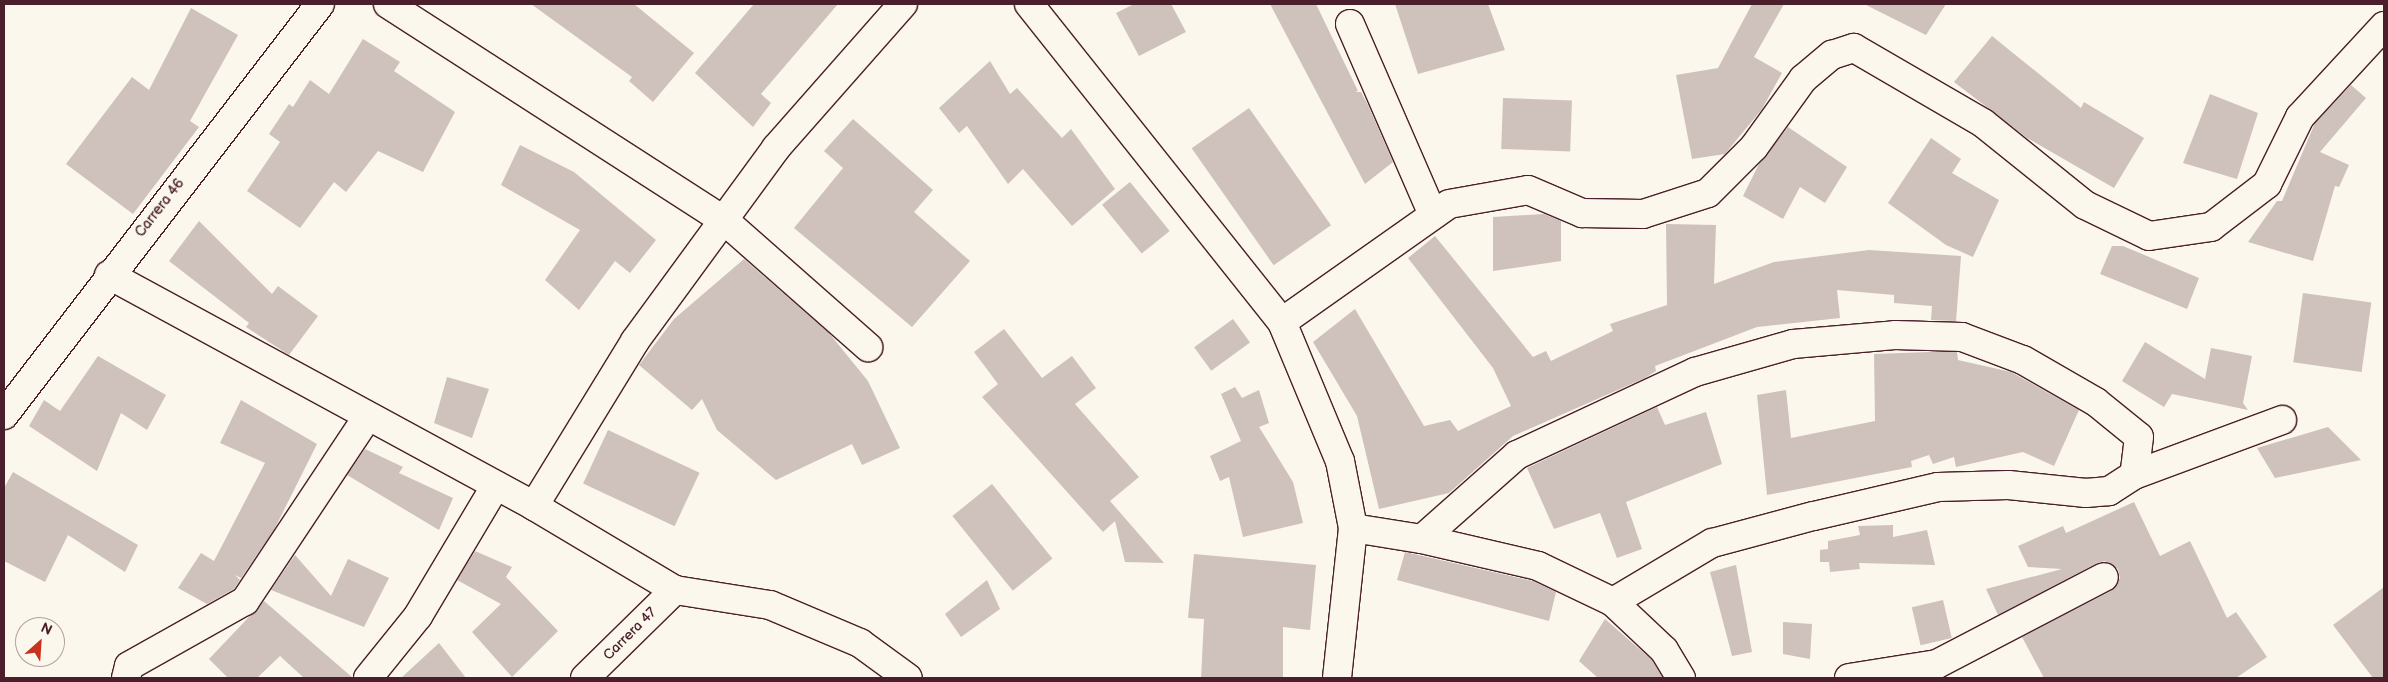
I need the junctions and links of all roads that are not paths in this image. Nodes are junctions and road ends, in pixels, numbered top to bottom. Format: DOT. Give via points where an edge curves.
graph roads {
  1 [pos="320,4"];
  2 [pos="388,4"];
  3 [pos="903,4"];
  4 [pos="1029,4"];
  5 [pos="1350,24"];
  6 [pos="2384,26"];
  7 [pos="1433,215"];
  8 [pos="725,221"];
  9 [pos="109,275"];
  10 [pos="1282,322"];
  11 [pos="868,348"];
  12 [pos="4,415"];
  13 [pos="368,416"];
  14 [pos="2282,420"];
  15 [pos="2134,475"];
  16 [pos="496,486"];
  17 [pos="534,506"];
  18 [pos="1352,528"];
  19 [pos="1422,539"];
  20 [pos="2104,577"];
  21 [pos="675,590"];
  22 [pos="1613,602"];
  23 [pos="126,678"];
  24 [pos="368,678"];
  25 [pos="584,678"];
  26 [pos="908,678"];
  27 [pos="1337,678"];
  28 [pos="1681,678"];
  29 [pos="1849,678"];
  1 -- 9 [label="street, Carrera 46"];
  2 -- 8 [label="street"];
  3 -- 8 [label="street" via="776,148"];
  4 -- 10 [label="street"];
  5 -- 7 [label="street"];
  6 -- 7 [label="street" via="2300,117 2266,184 2211,227 2149,236 2084,205 1983,123 1854,48 1832,55 1803,79 1754,147 1708,193 1634,214 1582,212 1528,190 1450,204"];
  7 -- 10 [label="street"];
  8 -- 11 [label="street"];
  8 -- 17 [label="street" via="635,341"];
  9 -- 12 [label="street, Carrera 46"];
  9 -- 13 [label="street"];
  10 -- 18 [label="street" via="1340,461"];
  13 -- 16 [label="street"];
  13 -- 23 [label="street" via="245,601 129,666"];
  14 -- 15 [label="street"];
  15 -- 19 [label="street" via="2139,437 2096,402 2023,360 1962,337 1895,334 1793,344 1695,372 1517,455"];
  15 -- 22 [label="street" via="2109,491 2086,493 2008,485 1938,488 1813,516 1712,543"];
  16 -- 17 [label="street"];
  16 -- 24 [label="street" via="418,616"];
  17 -- 21 [label="street"];
  18 -- 19 [label="street"];
  18 -- 27 [label="street"];
  19 -- 22 [label="street" via="1538,566"];
  20 -- 29 [label="street" via="1937,664"];
  21 -- 25 [label="street, Carrera 47"];
  21 -- 26 [label="street" via="770,605 860,643"];
  22 -- 28 [label="street" via="1664,650"];
}
